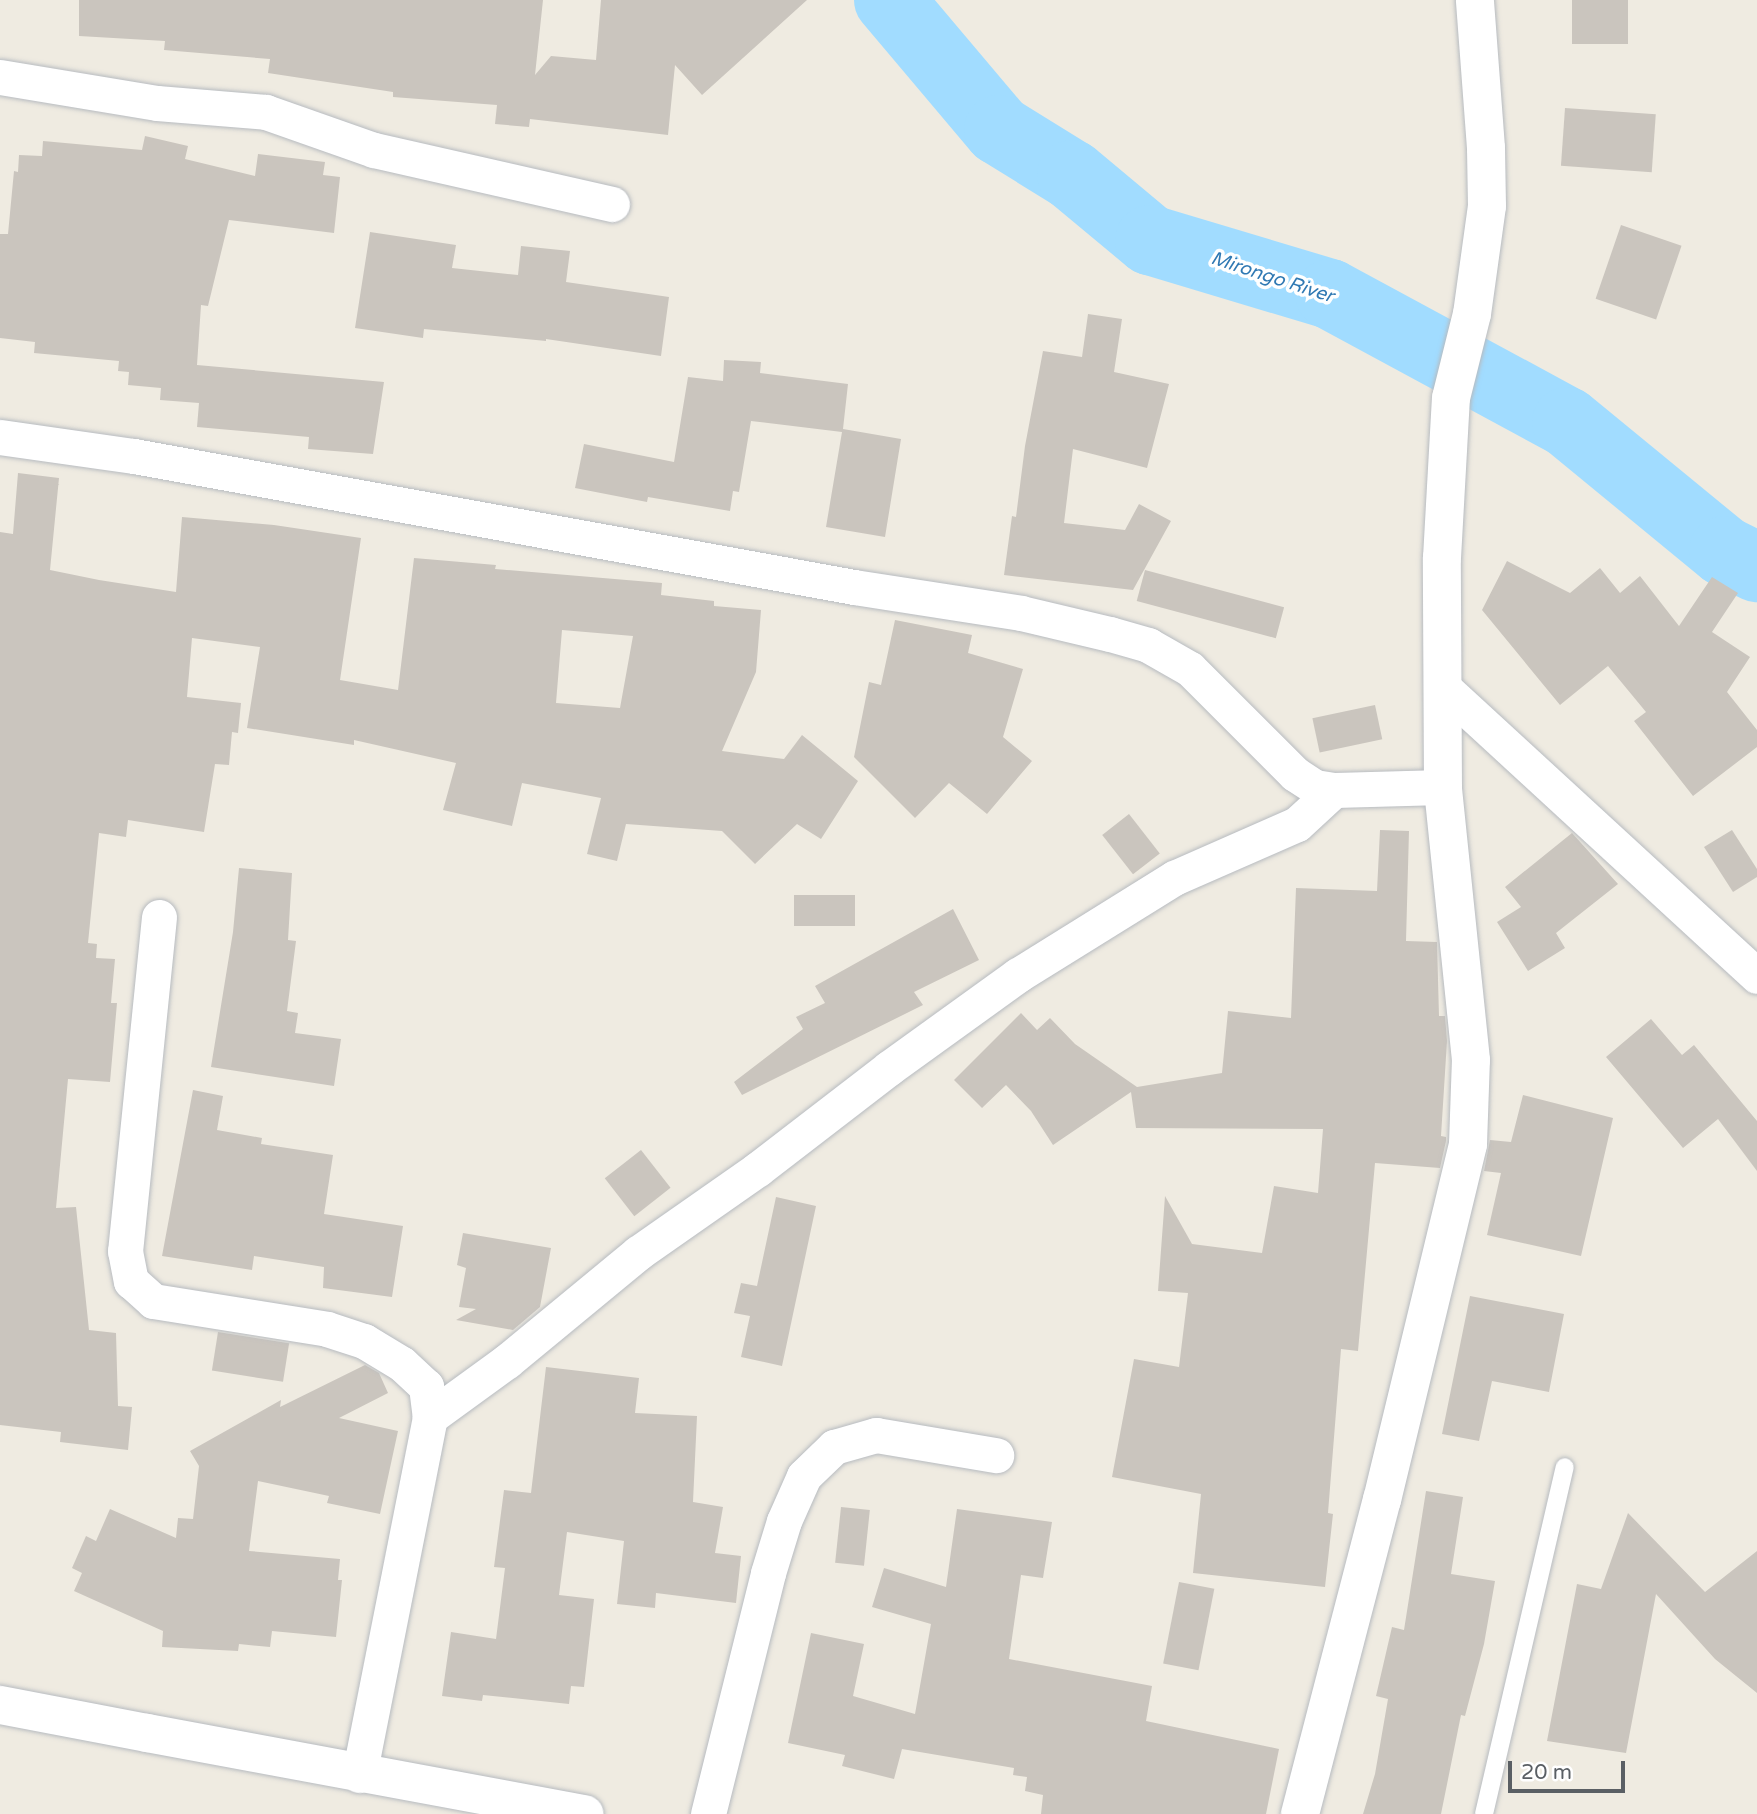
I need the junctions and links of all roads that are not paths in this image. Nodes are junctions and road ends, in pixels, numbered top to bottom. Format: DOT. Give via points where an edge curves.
graph roads {
  1 [pos="1475,0"];
  2 [pos="0,77"];
  3 [pos="612,204"];
  4 [pos="0,437"];
  5 [pos="1445,689"];
  6 [pos="1443,787"];
  7 [pos="1334,790"];
  8 [pos="159,917"];
  9 [pos="1757,976"];
  10 [pos="430,1417"];
  11 [pos="996,1455"];
  12 [pos="1565,1467"];
  13 [pos="0,1705"];
  14 [pos="359,1774"];
  15 [pos="534,1810"];
  16 [pos="585,1814"];
  17 [pos="708,1814"];
  18 [pos="1300,1814"];
  19 [pos="1484,1814"];
  1 -- 5 [label="street" via="1487,206 1472,314 1451,398 1442,558"];
  2 -- 3 [label="street" via="157,103 267,112 374,150"];
  4 -- 7 [label="street" via="134,456 853,587 1021,613 1110,634 1149,645 1190,669 1295,774 1315,787"];
  5 -- 6 [label="street"];
  5 -- 9 [label="street"];
  6 -- 7 [label="street"];
  6 -- 18 [label="street" via="1471,1060 1468,1144"];
  7 -- 10 [label="street" via="1297,824 1174,878 1018,975 638,1253 507,1361"];
  8 -- 10 [label="street" via="124,1251 131,1281 153,1301 327,1329 364,1341 402,1364 426,1386"];
  10 -- 14 [label="street"];
  11 -- 17 [label="street" via="876,1436 834,1447 804,1476 783,1521 768,1573"];
  12 -- 19 [label="lane"];
  13 -- 14 [label="street"];
  14 -- 15 [label="street"];
  15 -- 16 [label="street"];
}
